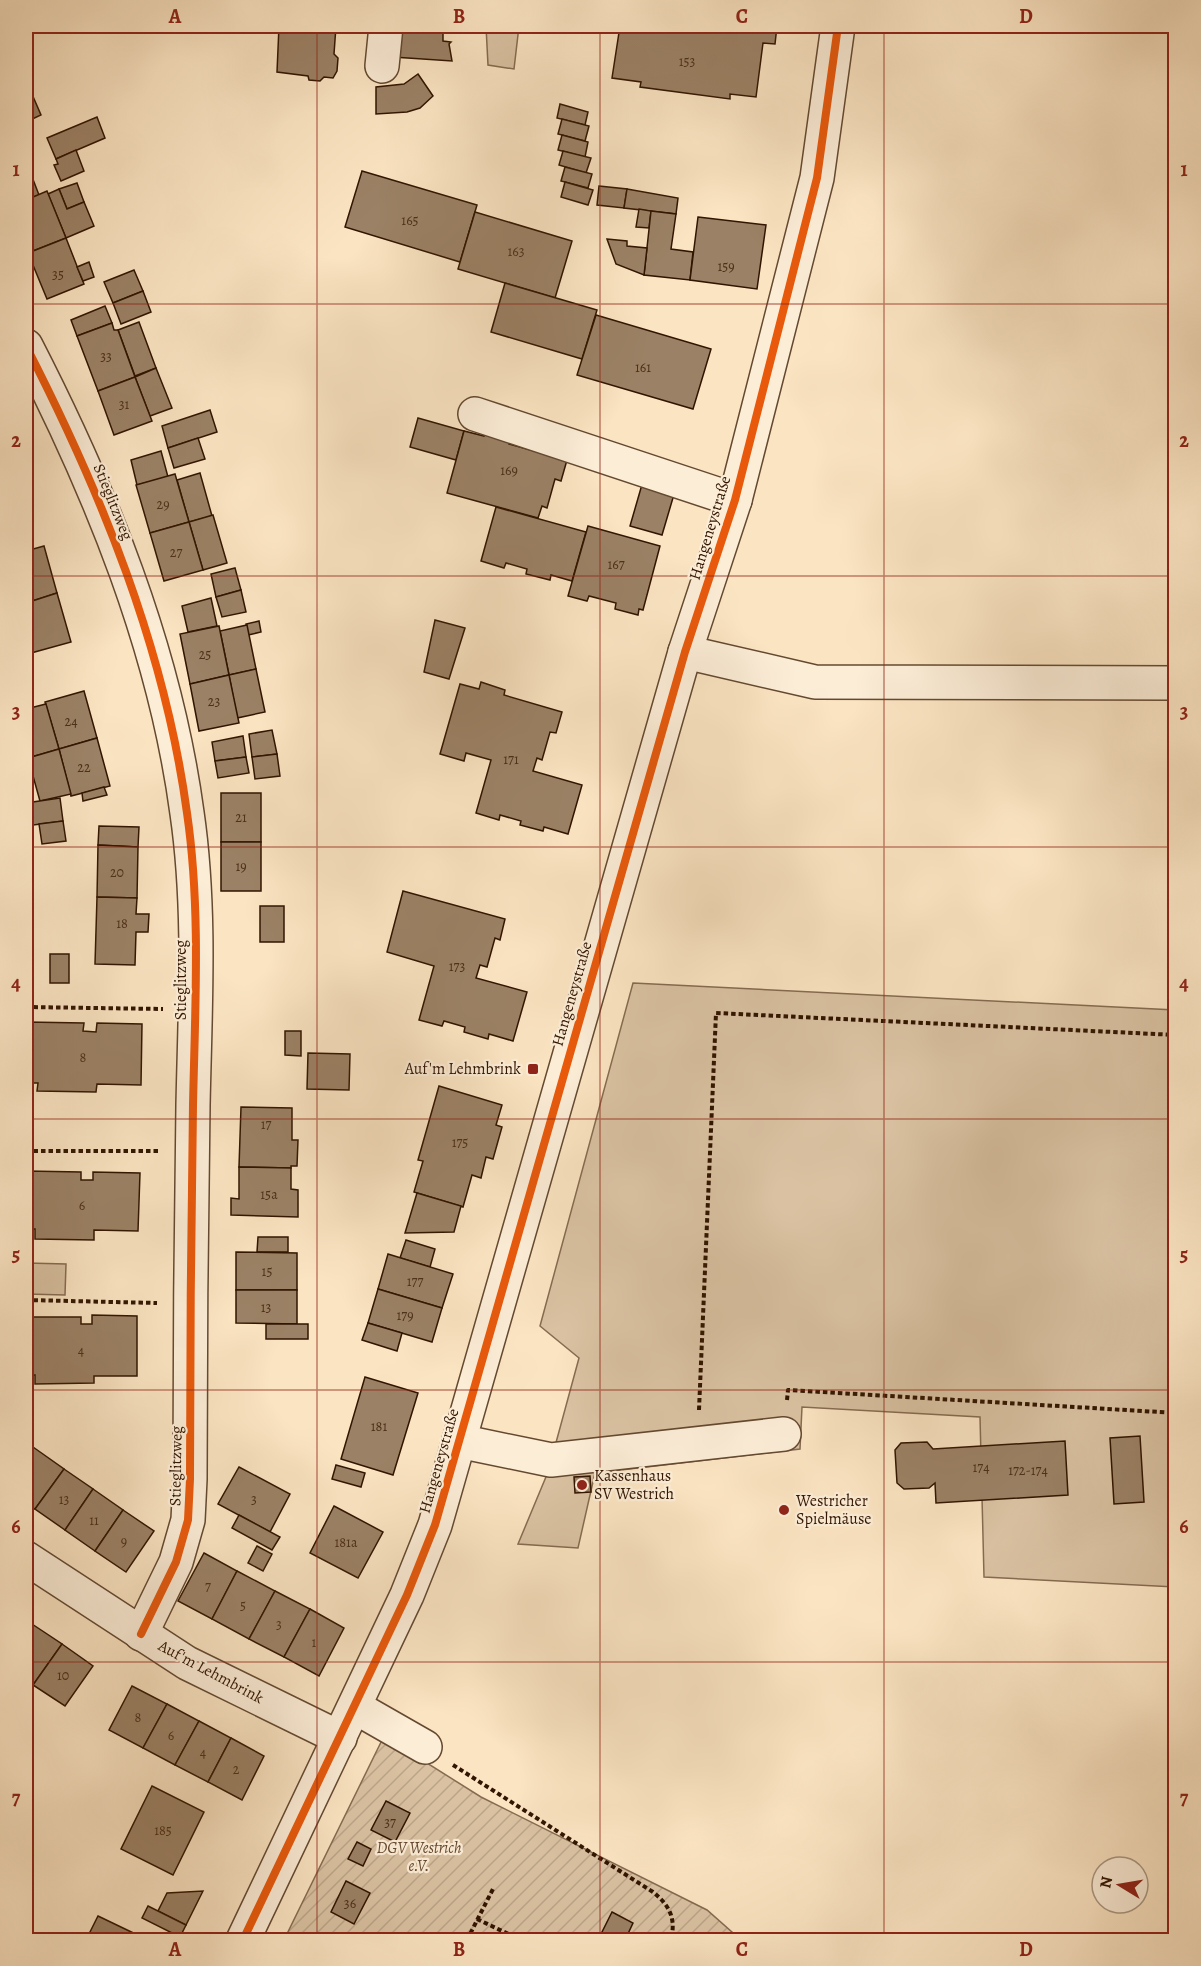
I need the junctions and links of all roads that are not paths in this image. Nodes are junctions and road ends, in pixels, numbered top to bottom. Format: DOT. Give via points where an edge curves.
graph roads {
  1 [pos="387,26"];
  2 [pos="838,26"];
  3 [pos="382,66"];
  4 [pos="26,346"];
  5 [pos="475,414"];
  6 [pos="735,500"];
  7 [pos="685,652"];
  8 [pos="1176,683"];
  9 [pos="784,1434"];
  10 [pos="459,1441"];
  11 [pos="26,1558"];
  12 [pos="141,1634"];
  13 [pos="355,1707"];
  14 [pos="340,1738"];
  15 [pos="425,1747"];
  16 [pos="243,1941"];
  1 -- 3 [label="street"];
  2 -- 6 [label="street, Hangeneystraße" via="817,178"];
  4 -- 12 [label="street, Stieglitzweg" via="71,435 135,595 159,681 188,815 195,1009 188,1520 176,1562"];
  5 -- 6 [label="street"];
  6 -- 7 [label="street, Hangeneystraße"];
  7 -- 8 [label="street" via="815,682"];
  7 -- 10 [label="street, Hangeneystraße"];
  9 -- 10 [label="street" via="551,1460"];
  10 -- 13 [label="street, Hangeneystraße" via="435,1526"];
  11 -- 12 [label="street, Auf'm Lehmbrink"];
  12 -- 14 [label="street, Auf'm Lehmbrink" via="187,1663"];
  13 -- 14 [label="street, Hangeneystraße"];
  13 -- 15 [label="street"];
  14 -- 16 [label="street, Hangeneystraße"];
}
